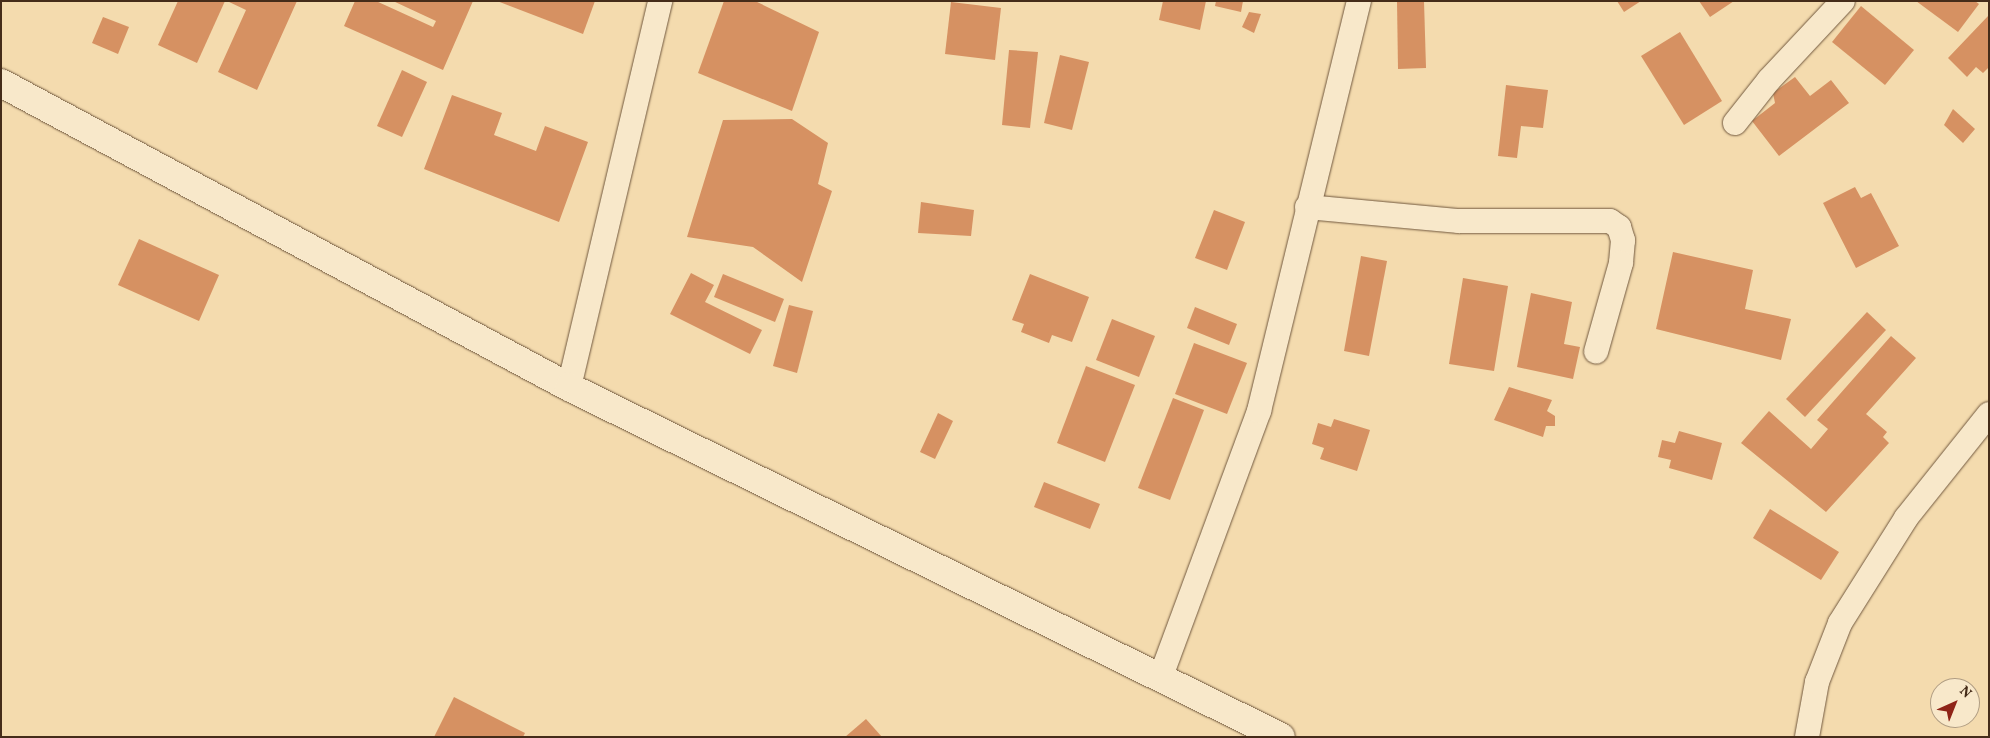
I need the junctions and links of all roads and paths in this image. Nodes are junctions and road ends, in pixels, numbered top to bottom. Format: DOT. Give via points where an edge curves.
graph roads {
  1 [pos="660,1"];
  2 [pos="1359,1"];
  3 [pos="1843,1"];
  4 [pos="1,83"];
  5 [pos="1735,123"];
  6 [pos="1307,207"];
  7 [pos="1596,352"];
  8 [pos="569,387"];
  9 [pos="1989,414"];
  10 [pos="1161,676"];
  11 [pos="1281,737"];
  12 [pos="1808,737"];
  1 -- 8 [label="street"];
  2 -- 6 [label="street"];
  3 -- 5 [label="street" via="1769,80"];
  4 -- 8 [label="street"];
  6 -- 7 [label="street" via="1459,221 1610,221 1618,227 1623,240 1621,263"];
  6 -- 10 [label="street" via="1259,411"];
  8 -- 10 [label="street"];
  9 -- 12 [label="street" via="1906,518 1840,622 1817,682"];
  10 -- 11 [label="street"];
}
